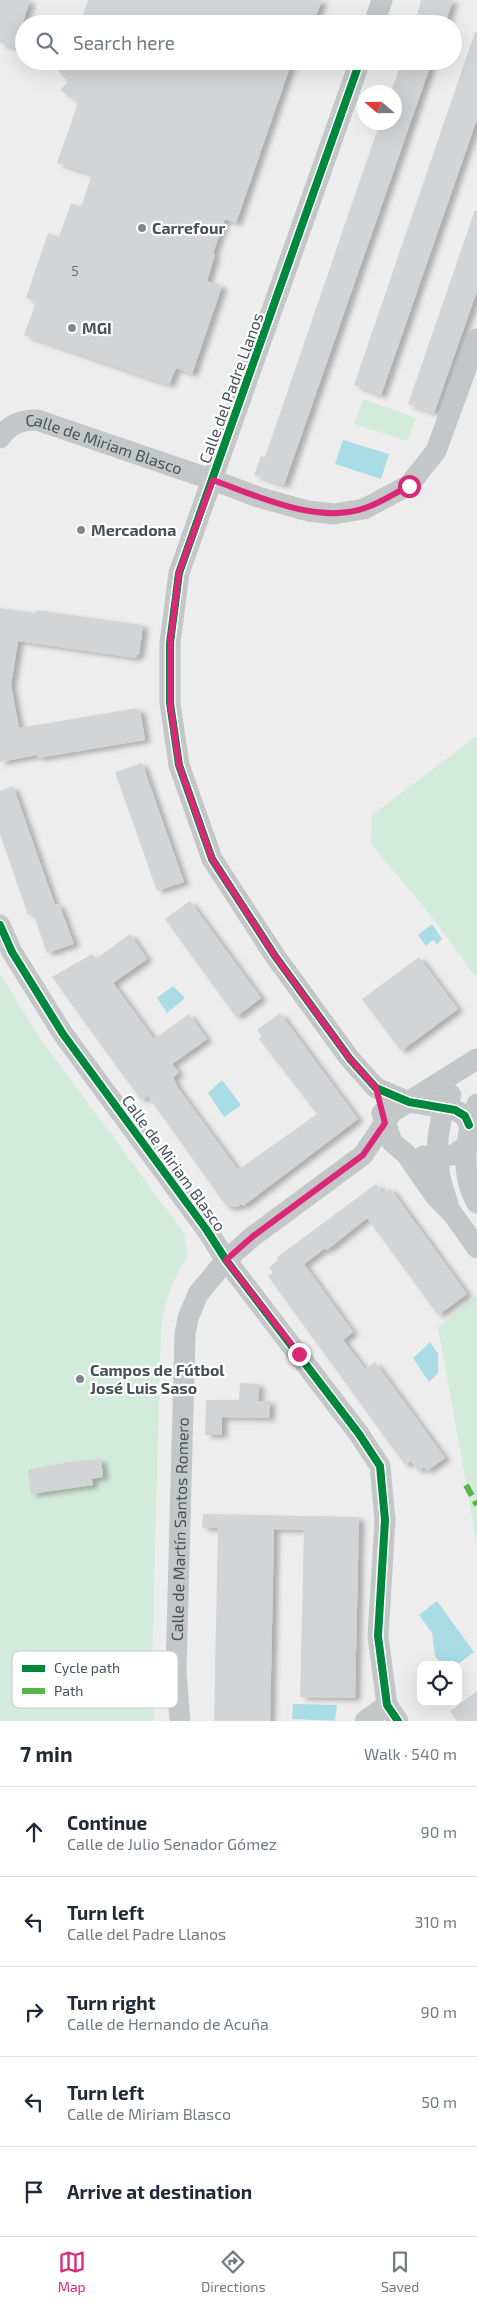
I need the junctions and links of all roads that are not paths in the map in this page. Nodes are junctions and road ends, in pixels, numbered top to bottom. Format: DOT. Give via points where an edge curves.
graph roads {
  1 [pos="382,0"];
  2 [pos="377,15"];
  3 [pos="357,70"];
  4 [pos="477,339"];
  5 [pos="0,438"];
  6 [pos="213,480"];
  7 [pos="0,924"];
  8 [pos="475,1061"];
  9 [pos="376,1088"];
  10 [pos="409,1102"];
  11 [pos="477,1104"];
  12 [pos="444,1107"];
  13 [pos="385,1123"];
  14 [pos="470,1125"];
  15 [pos="466,1146"];
  16 [pos="406,1154"];
  17 [pos="363,1155"];
  18 [pos="438,1156"];
  19 [pos="477,1203"];
  20 [pos="452,1213"];
  21 [pos="477,1248"];
  22 [pos="226,1260"];
  23 [pos="176,1651"];
  24 [pos="178,1696"];
  25 [pos="393,1713"];
  26 [pos="180,1721"];
  27 [pos="365,1721"];
  1 -- 2 [label="street"];
  3 -- 6 [label="street, Calle del Padre Llanos"];
  4 -- 6 [label="street, Calle de Miriam Blasco" via="436,451 409,486 364,508 334,514 300,509"];
  5 -- 6 [label="street, Calle de Miriam Blasco" via="7,428 22,420 37,420"];
  6 -- 9 [label="street, Calle del Padre Llanos" via="179,572 170,643 170,703 179,765 212,859 281,964 350,1059"];
  7 -- 22 [label="street, Calle de Miriam Blasco" via="12,952 63,1034"];
  8 -- 10 [label="street, Calle de Martín Santos Romero"];
  8 -- 12 [label="street" via="457,1083"];
  9 -- 10 [label="street, Calle del Padre Llanos"];
  9 -- 13 [label="street, Calle del Padre Llanos"];
  10 -- 12 [label="street, Calle del Padre Llanos"];
  10 -- 13 [label="street, Calle de Martín Santos Romero" via="392,1112"];
  11 -- 14 [label="street"];
  12 -- 14 [label="street, Calle del Padre Llanos" via="465,1116"];
  12 -- 18 [label="street" via="438,1133"];
  13 -- 16 [label="street, Calle del Padre Llanos" via="392,1142"];
  13 -- 17 [label="street, Calle de Martín Santos Romero"];
  14 -- 15 [label="street"];
  15 -- 18 [label="street" via="454,1155"];
  15 -- 19 [label="street" via="466,1172"];
  16 -- 17 [label="street"];
  16 -- 18 [label="street"];
  16 -- 20 [label="street, Calle del Padre Llanos" via="436,1197"];
  17 -- 22 [label="street, Calle de Martín Santos Romero"];
  18 -- 20 [label="street" via="442,1188"];
  20 -- 21 [label="street"];
  22 -- 23 [label="street, Calle de Martín Santos Romero" via="198,1294 184,1334"];
  22 -- 25 [label="street, Calle de Miriam Blasco" via="380,1466 385,1520 378,1636"];
  24 -- 26 [label="street, Calle de Martín Santos Romero"];
  25 -- 27 [label="street"];
}
